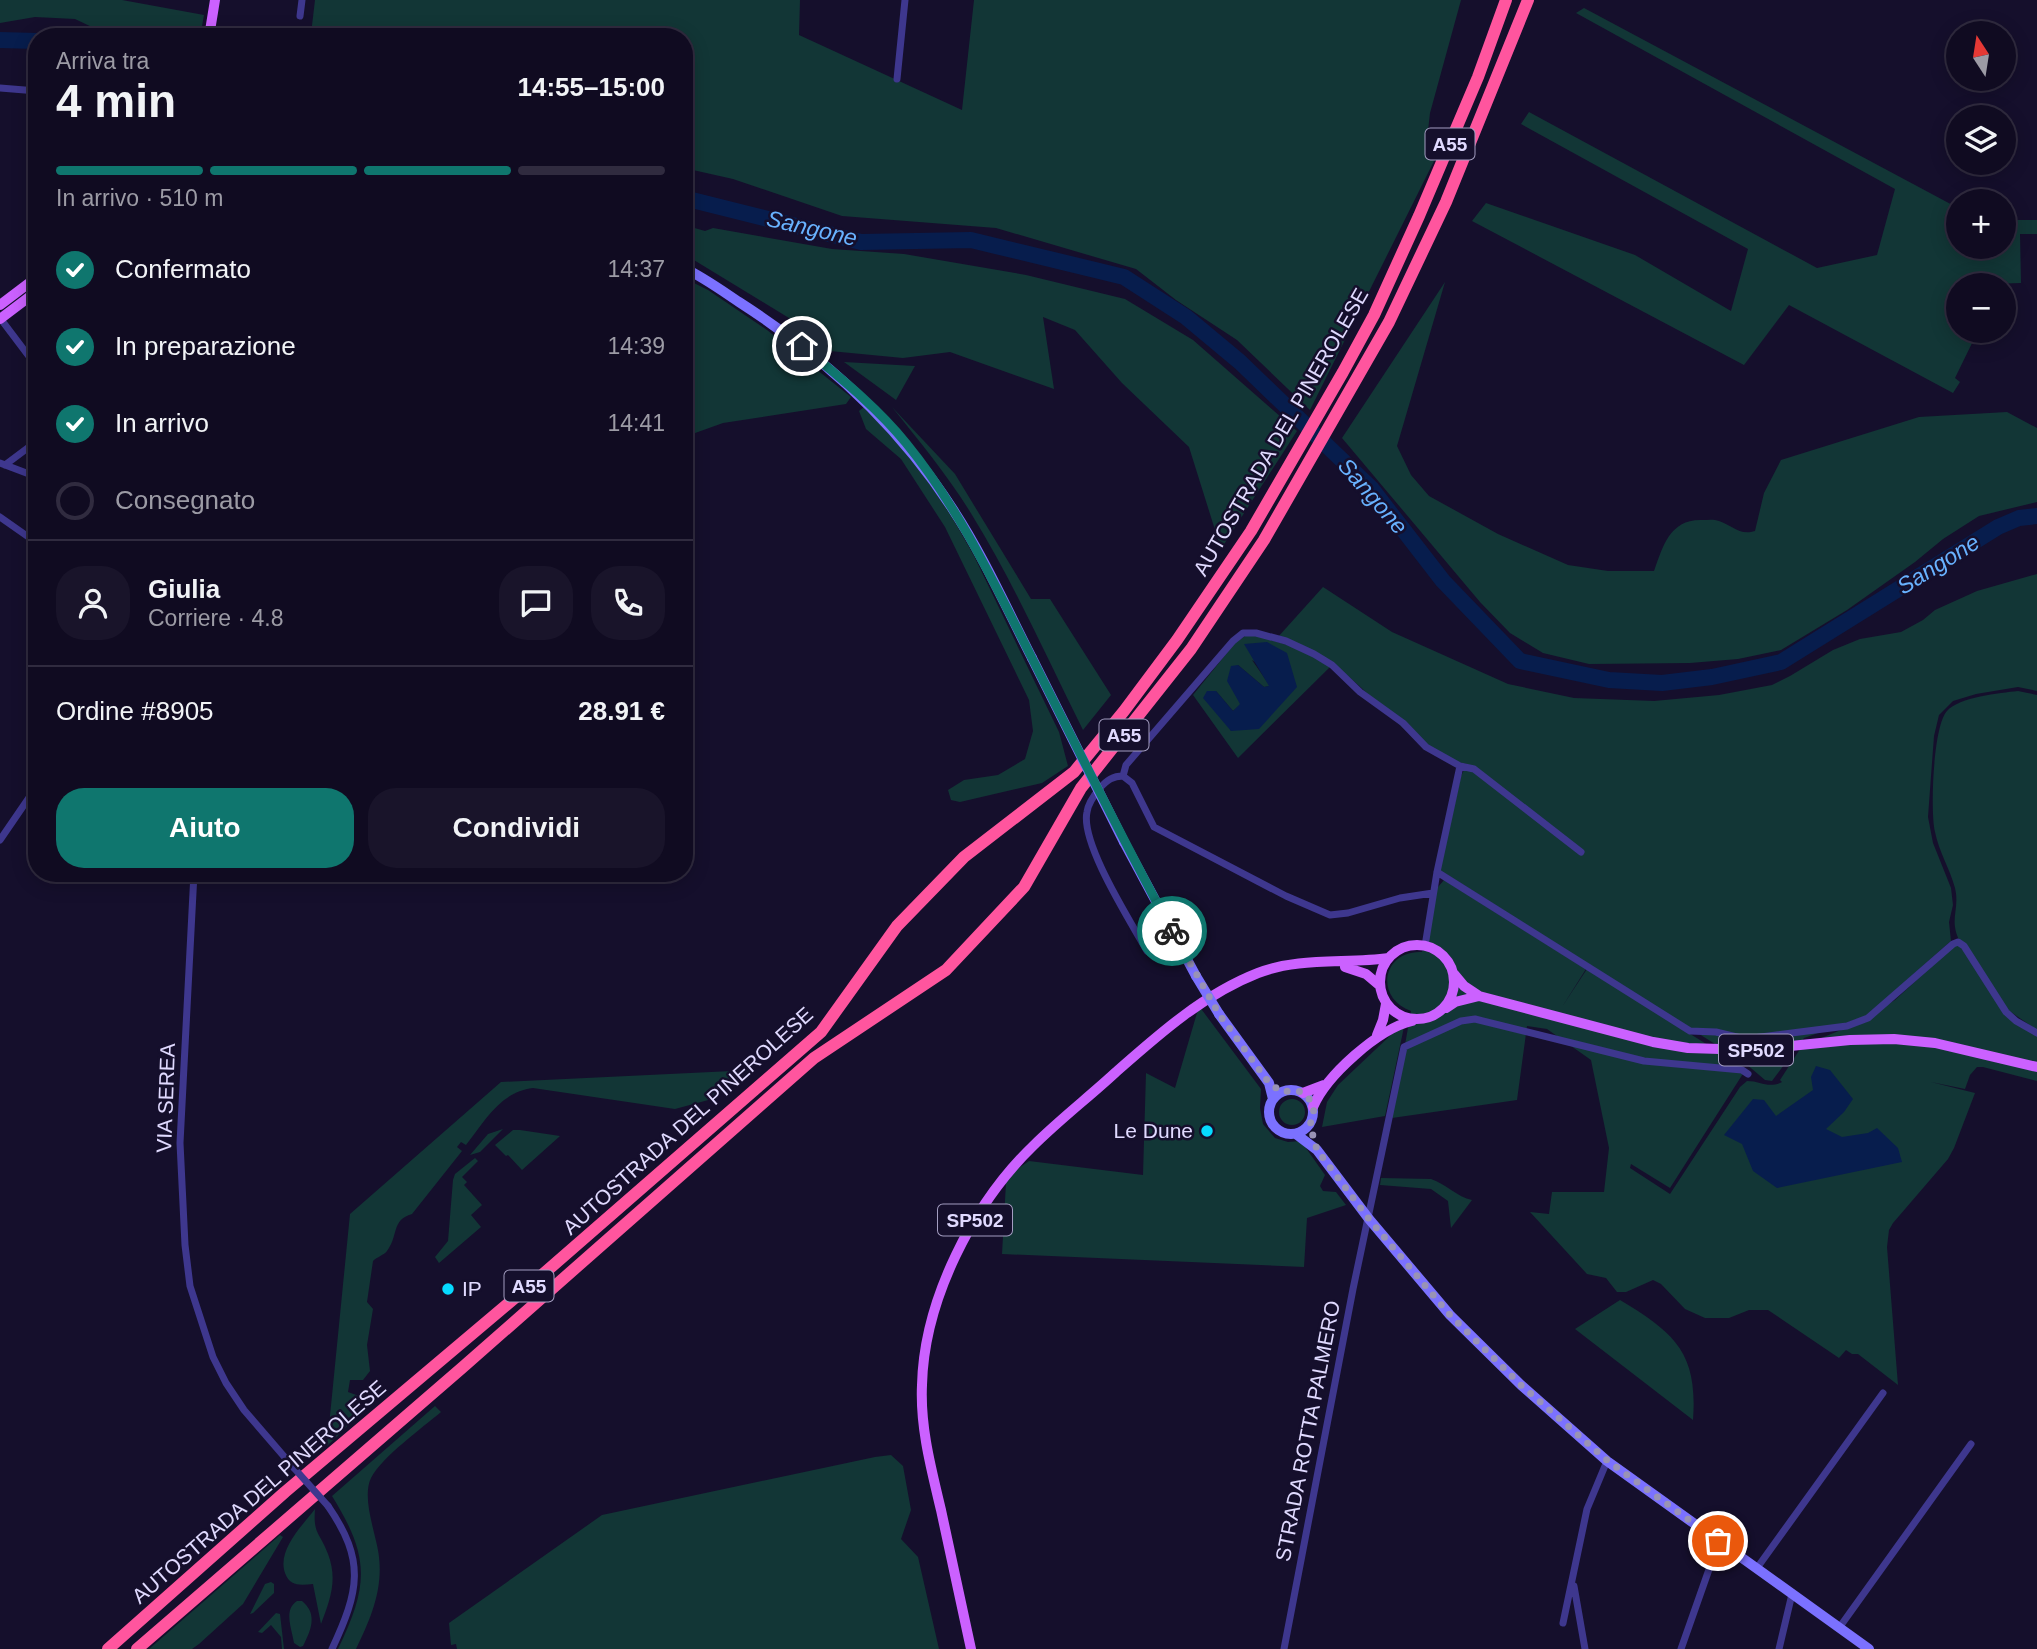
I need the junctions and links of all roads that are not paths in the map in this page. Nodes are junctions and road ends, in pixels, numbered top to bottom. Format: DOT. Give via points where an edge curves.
graph roads {
  1 [pos="215,0"];
  2 [pos="302,0"];
  3 [pos="905,0"];
  4 [pos="1506,0"];
  5 [pos="1528,0"];
  6 [pos="300,16"];
  7 [pos="210,28"];
  8 [pos="897,79"];
  9 [pos="0,88"];
  10 [pos="28,90"];
  11 [pos="693,274"];
  12 [pos="28,284"];
  13 [pos="28,297"];
  14 [pos="0,305"];
  15 [pos="0,319"];
  16 [pos="28,355"];
  17 [pos="28,447"];
  18 [pos="3,464"];
  19 [pos="28,474"];
  20 [pos="0,517"];
  21 [pos="28,537"];
  22 [pos="1460,766"];
  23 [pos="1123,776"];
  24 [pos="28,799"];
  25 [pos="0,840"];
  26 [pos="1581,852"];
  27 [pos="1437,872"];
  28 [pos="194,882"];
  29 [pos="1433,893"];
  30 [pos="1425,946"];
  31 [pos="1147,951"];
  32 [pos="1389,958"];
  33 [pos="1321,962"];
  34 [pos="1454,974"];
  35 [pos="1379,985"];
  36 [pos="1479,996"];
  37 [pos="1386,1004"];
  38 [pos="1443,1009"];
  39 [pos="1418,1020"];
  40 [pos="2037,1032"];
  41 [pos="1375,1037"];
  42 [pos="2037,1067"];
  43 [pos="1748,1074"];
  44 [pos="1269,1083"];
  45 [pos="1326,1084"];
  46 [pos="1282,1092"];
  47 [pos="1303,1093"];
  48 [pos="1273,1099"];
  49 [pos="1313,1107"];
  50 [pos="1310,1125"];
  51 [pos="1296,1134"];
  52 [pos="1317,1150"];
  53 [pos="1369,1219"];
  54 [pos="1883,1393"];
  55 [pos="1971,1444"];
  56 [pos="1608,1461"];
  57 [pos="1718,1541"];
  58 [pos="1757,1568"];
  59 [pos="1573,1582"];
  60 [pos="1792,1594"];
  61 [pos="1563,1623"];
  62 [pos="1839,1628"];
  63 [pos="108,1649"];
  64 [pos="137,1649"];
  65 [pos="331,1649"];
  66 [pos="971,1649"];
  67 [pos="1284,1649"];
  68 [pos="1585,1649"];
  69 [pos="1681,1649"];
  70 [pos="1780,1649"];
  71 [pos="1869,1649"];
  1 -- 7 [label="main road"];
  2 -- 6 [label="street"];
  3 -- 8 [label="street"];
  4 -- 63 [label="highway, AUTOSTRADA DEL PINEROLESE / A55" via="1419,216 1343,372 1251,531 1177,640 1074,772 964,857 897,926 821,1032"];
  5 -- 64 [label="highway, AUTOSTRADA DEL PINEROLESE / A55" via="1446,202 1368,359 1264,540 1191,649 1081,788 1024,887 946,970 814,1058"];
  9 -- 10 [label="street"];
  11 -- 44 [label="street, bridge" via="782,330 860,395 906,443 984,562 1196,976"];
  12 -- 14 [label="main road"];
  13 -- 15 [label="main road"];
  15 -- 16 [label="street"];
  17 -- 18 [label="street"];
  18 -- 19 [label="street"];
  20 -- 21 [label="street"];
  22 -- 23 [label="street" via="1426,747 1332,665 1286,641 1248,632 1233,641 1126,765"];
  22 -- 26 [label="street" via="1474,769"];
  22 -- 27 [label="street"];
  23 -- 29 [label="street" via="1132,783 1153,827 1330,915"];
  23 -- 31 [label="street" via="1109,779 1097,792 1087,812 1087,824 1094,852"];
  24 -- 25 [label="street"];
  27 -- 29 [label="street"];
  27 -- 40 [label="street" via="1690,1031 1745,1039 1847,1026 1868,1018 1958,942 2006,1012"];
  28 -- 65 [label="street, VIA SEREA, bridge" via="180,1143 190,1286 226,1383 342,1525 355,1567 355,1589"];
  29 -- 30 [label="street"];
  30 -- 32 [label="main road, SP502" via="1405,947"];
  30 -- 34 [label="main road, SP502" via="1443,956"];
  32 -- 33 [label="main road, SP502"];
  32 -- 35 [label="main road"];
  33 -- 35 [label="main road, SP502" via="1359,970"];
  33 -- 66 [label="main road, SP502" via="1260,972 1231,985 1175,1023 1031,1147 983,1205 958,1250 938,1298 928,1343 922,1414"];
  34 -- 36 [label="main road, SP502"];
  34 -- 38 [label="main road" via="1452,996"];
  35 -- 37 [label="main road"];
  36 -- 38 [label="main road"];
  36 -- 42 [label="main road, SP502" via="1688,1048 1752,1050 1894,1039 1935,1043"];
  37 -- 39 [label="main road" via="1403,1017"];
  37 -- 41 [label="main road"];
  38 -- 39 [label="main road"];
  39 -- 41 [label="main road"];
  41 -- 45 [label="main road"];
  43 -- 53 [label="street, STRADA ROTTA PALMERO" via="1644,1061 1483,1020 1461,1021 1404,1047"];
  44 -- 46 [label="street"];
  44 -- 48 [label="street"];
  45 -- 47 [label="main road"];
  45 -- 49 [label="main road"];
  46 -- 47 [label="street"];
  46 -- 48 [label="street"];
  47 -- 49 [label="street"];
  48 -- 51 [label="street" via="1269,1111 1273,1125"];
  49 -- 50 [label="street"];
  50 -- 51 [label="street"];
  50 -- 52 [label="street"];
  51 -- 52 [label="street"];
  52 -- 53 [label="street"];
  53 -- 56 [label="street" via="1450,1315"];
  53 -- 67 [label="street, STRADA ROTTA PALMERO"];
  54 -- 58 [label="street"];
  55 -- 62 [label="street"];
  56 -- 57 [label="street"];
  56 -- 59 [label="street" via="1587,1509"];
  57 -- 58 [label="street"];
  57 -- 69 [label="street"];
  58 -- 60 [label="street"];
  59 -- 61 [label="street"];
  59 -- 68 [label="street"];
  60 -- 62 [label="street"];
  60 -- 70 [label="street"];
  62 -- 71 [label="street"];
}
